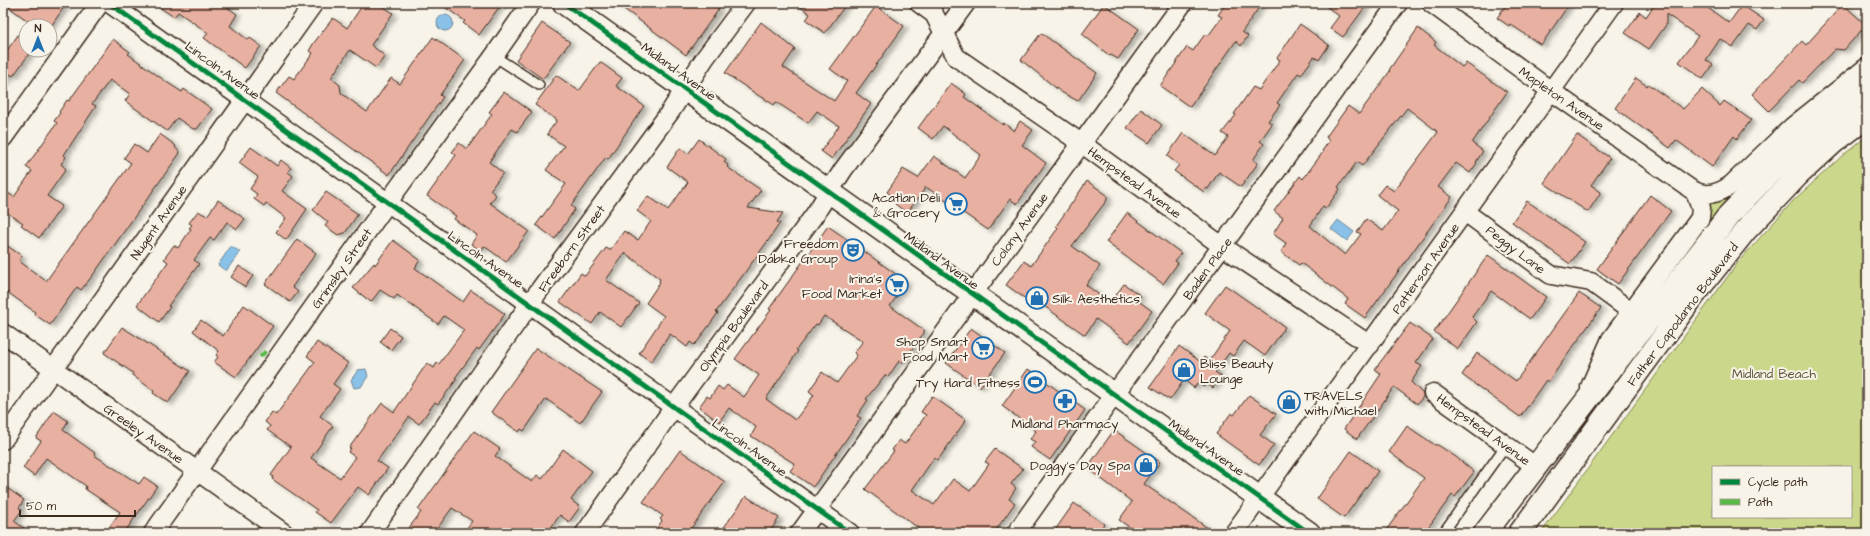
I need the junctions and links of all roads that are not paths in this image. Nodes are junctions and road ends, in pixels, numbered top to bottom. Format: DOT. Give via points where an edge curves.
graph roads {
  1 [pos="100,3"];
  2 [pos="109,3"];
  3 [pos="314,3"];
  4 [pos="531,3"];
  5 [pos="564,3"];
  6 [pos="746,3"];
  7 [pos="919,3"];
  8 [pos="966,3"];
  9 [pos="1183,3"];
  10 [pos="1398,3"];
  11 [pos="1431,3"];
  12 [pos="1614,3"];
  13 [pos="944,35"];
  14 [pos="494,56"];
  15 [pos="1867,67"];
  16 [pos="539,85"];
  17 [pos="1867,88"];
  18 [pos="684,89"];
  19 [pos="1551,91"];
  20 [pos="245,100"];
  21 [pos="1867,117"];
  22 [pos="3,138"];
  23 [pos="1081,143"];
  24 [pos="1695,191"];
  25 [pos="829,192"];
  26 [pos="388,202"];
  27 [pos="1465,212"];
  28 [pos="1222,246"];
  29 [pos="972,294"];
  30 [pos="531,304"];
  31 [pos="1632,312"];
  32 [pos="3,333"];
  33 [pos="1370,345"];
  34 [pos="54,369"];
  35 [pos="1433,392"];
  36 [pos="1114,395"];
  37 [pos="674,407"];
  38 [pos="1579,411"];
  39 [pos="3,440"];
  40 [pos="1506,445"];
  41 [pos="1535,466"];
  42 [pos="197,471"];
  43 [pos="1260,498"];
  44 [pos="816,509"];
  45 [pos="153,533"];
  46 [pos="284,533"];
  47 [pos="370,533"];
  48 [pos="585,533"];
  49 [pos="800,533"];
  50 [pos="850,533"];
  51 [pos="1016,533"];
  52 [pos="1234,533"];
  53 [pos="1309,533"];
  54 [pos="1443,533"];
  55 [pos="1486,533"];
  56 [pos="1520,533"];
  1 -- 22 [label="street"];
  2 -- 20 [label="street, Lincoln Avenue"];
  3 -- 20 [label="street, Nugent Avenue"];
  4 -- 14 [label="street, Grimsby Street"];
  5 -- 18 [label="main road, Midland Avenue"];
  6 -- 18 [label="street, Freeborn Street"];
  7 -- 13 [label="street, Hempstead Avenue" via="934,14"];
  8 -- 13 [label="street, Olympia Boulevard"];
  9 -- 23 [label="street, Colony Avenue"];
  10 -- 28 [label="street, Baden Place"];
  11 -- 19 [label="street, Mapleton Avenue"];
  12 -- 19 [label="street, Patterson Avenue"];
  13 -- 23 [label="street, Hempstead Avenue" via="956,57"];
  13 -- 25 [label="street, Olympia Boulevard"];
  14 -- 16 [label="lane"];
  14 -- 26 [label="street, Grimsby Street"];
  15 -- 24 [label="street" via="1792,127 1731,185 1718,193"];
  17 -- 38 [label="main road, Father Capodanno Boulevard" via="1784,158 1746,196 1712,236"];
  18 -- 25 [label="main road, Midland Avenue"];
  18 -- 30 [label="street, Freeborn Street"];
  19 -- 24 [label="street, Mapleton Avenue"];
  19 -- 27 [label="street, Patterson Avenue"];
  20 -- 26 [label="street, Lincoln Avenue"];
  20 -- 34 [label="street, Nugent Avenue"];
  21 -- 56 [label="main road, Father Capodanno Boulevard" via="1798,174 1745,231 1697,291"];
  23 -- 28 [label="street, Hempstead Avenue"];
  23 -- 29 [label="street, Colony Avenue"];
  24 -- 31 [label="street, Father Capodanno Boulevard" via="1702,208 1700,218"];
  25 -- 29 [label="main road, Midland Avenue"];
  25 -- 37 [label="street, Olympia Boulevard"];
  26 -- 30 [label="street, Lincoln Avenue"];
  26 -- 42 [label="street, Grimsby Street"];
  27 -- 31 [label="street, Peggy Lane" via="1551,275 1591,282"];
  27 -- 33 [label="street, Patterson Avenue"];
  28 -- 33 [label="street, Hempstead Avenue"];
  28 -- 36 [label="street, Baden Place"];
  29 -- 36 [label="main road, Midland Avenue"];
  29 -- 44 [label="street, Colony Avenue"];
  30 -- 37 [label="street, Lincoln Avenue"];
  30 -- 47 [label="street, Freeborn Street"];
  31 -- 38 [label="street, Father Capodanno Boulevard" via="1611,339"];
  32 -- 34 [label="street, Greeley Avenue"];
  33 -- 43 [label="street, Patterson Avenue"];
  34 -- 39 [label="street, Nugent Avenue"];
  34 -- 42 [label="street, Greeley Avenue"];
  35 -- 40 [label="street, Hempstead Avenue"];
  36 -- 43 [label="main road, Midland Avenue"];
  36 -- 51 [label="street, Baden Place"];
  37 -- 44 [label="street, Lincoln Avenue"];
  37 -- 48 [label="street, Olympia Boulevard"];
  38 -- 41 [label="main road, Father Capodanno Boulevard"];
  40 -- 41 [label="street, Hempstead Avenue"];
  40 -- 54 [label="lane"];
  41 -- 55 [label="main road, Father Capodanno Boulevard"];
  42 -- 45 [label="street, Grimsby Street"];
  42 -- 46 [label="street, Greeley Avenue"];
  43 -- 52 [label="street, Patterson Avenue"];
  43 -- 53 [label="main road, Midland Avenue"];
  44 -- 49 [label="street, Colony Avenue"];
  44 -- 50 [label="street, Lincoln Avenue"];
}
